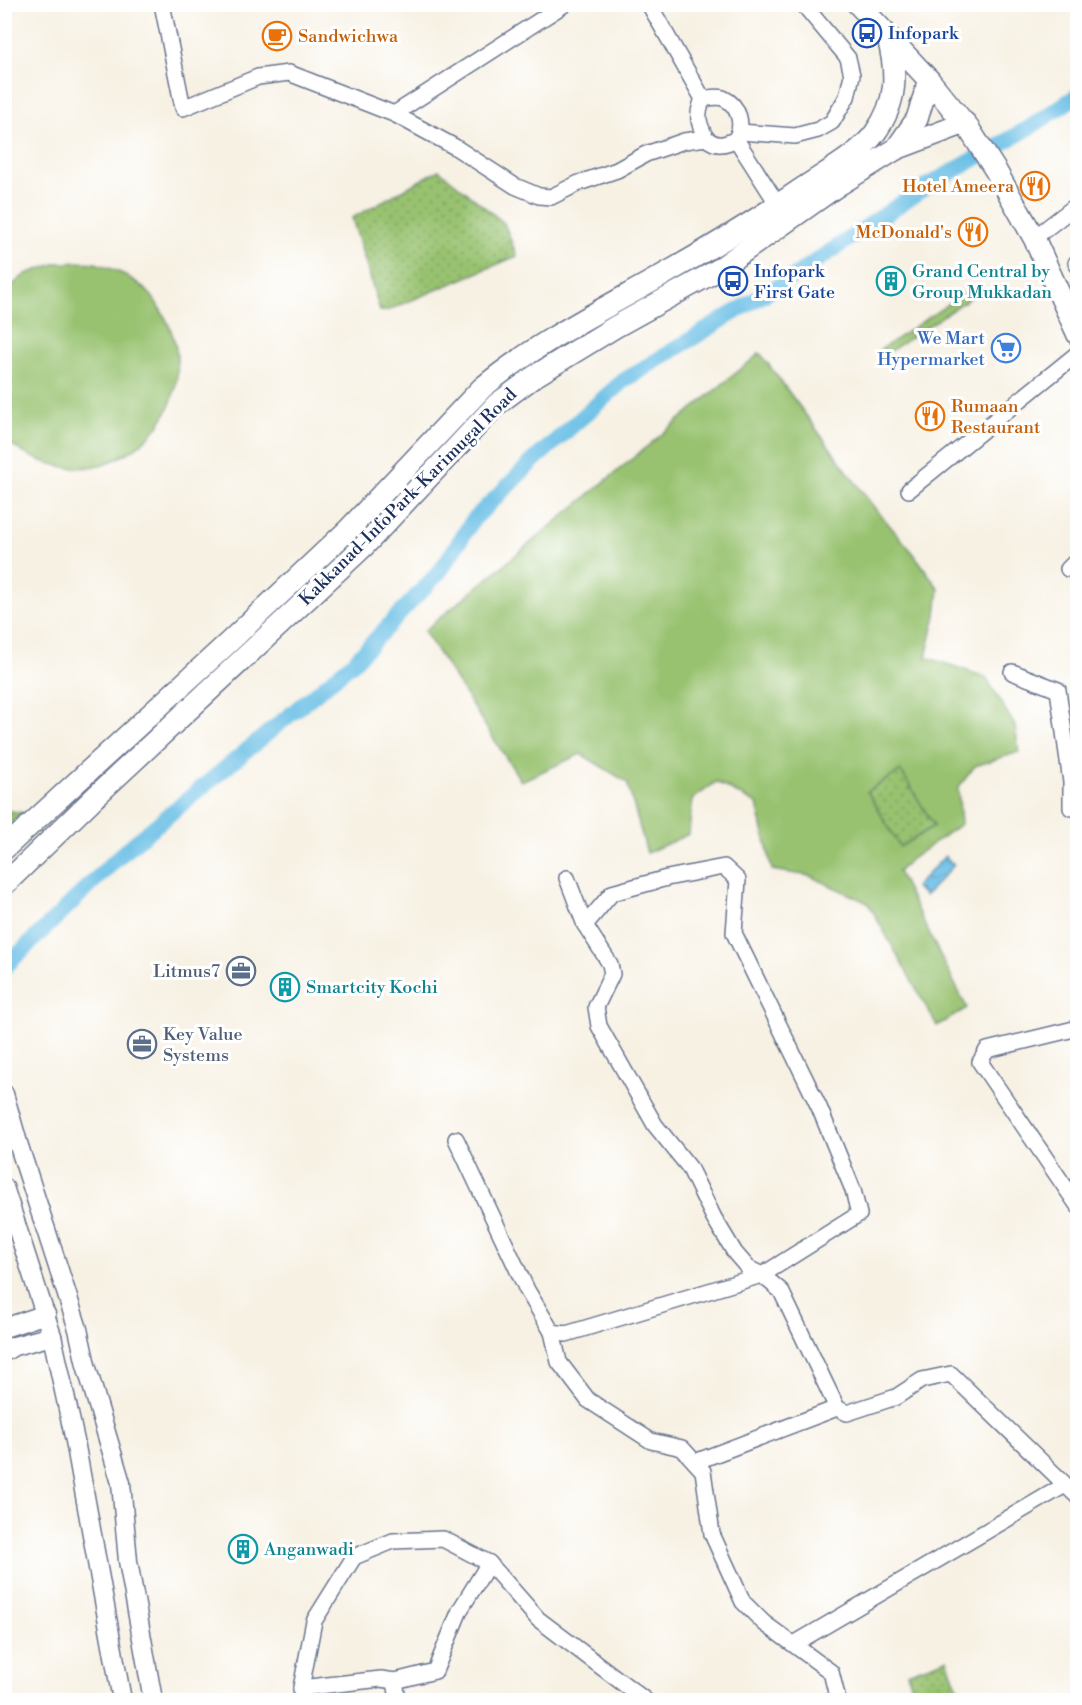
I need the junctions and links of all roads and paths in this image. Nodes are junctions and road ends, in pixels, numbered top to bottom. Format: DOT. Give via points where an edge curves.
graph roads {
  1 [pos="162,4"];
  2 [pos="565,4"];
  3 [pos="649,4"];
  4 [pos="803,4"];
  5 [pos="858,4"];
  6 [pos="888,38"];
  7 [pos="929,80"];
  8 [pos="703,99"];
  9 [pos="394,114"];
  10 [pos="967,126"];
  11 [pos="738,135"];
  12 [pos="706,138"];
  13 [pos="896,149"];
  14 [pos="1077,204"];
  15 [pos="778,205"];
  16 [pos="1034,238"];
  17 [pos="636,290"];
  18 [pos="646,310"];
  19 [pos="1077,335"];
  20 [pos="1077,353"];
  21 [pos="909,489"];
  22 [pos="1012,672"];
  23 [pos="1071,808"];
  24 [pos="4,849"];
  25 [pos="567,878"];
  26 [pos="4,885"];
  27 [pos="585,925"];
  28 [pos="1077,1029"];
  29 [pos="4,1094"];
  30 [pos="456,1139"];
  31 [pos="4,1187"];
  32 [pos="1077,1206"];
  33 [pos="762,1275"];
  34 [pos="46,1314"];
  35 [pos="4,1328"];
  36 [pos="552,1332"];
  37 [pos="52,1336"];
  38 [pos="4,1352"];
  39 [pos="837,1408"];
  40 [pos="694,1462"];
  41 [pos="1065,1485"];
  42 [pos="1077,1497"];
  43 [pos="489,1563"];
  44 [pos="794,1644"];
  45 [pos="395,1681"];
  46 [pos="301,1694"];
  47 [pos="122,1701"];
  48 [pos="153,1701"];
  49 [pos="398,1701"];
  50 [pos="645,1701"];
  51 [pos="838,1701"];
  1 -- 9 [label="street" via="183,108 258,77 289,73"];
  2 -- 9 [label="street"];
  3 -- 8 [label="street"];
  4 -- 11 [label="street" via="848,58 852,75 847,97 832,122 818,130 795,136"];
  5 -- 6 [label="main road, Kakkanad-InfoPark-Karimugal Road"];
  6 -- 7 [label="main road, Kakkanad-InfoPark-Karimugal Road"];
  6 -- 15 [label="main road, Kakkanad-InfoPark-Karimugal Road" via="895,67 894,90 874,135"];
  7 -- 10 [label="main road"];
  7 -- 13 [label="main road, Kakkanad-InfoPark-Karimugal Road" via="917,119"];
  8 -- 11 [label="street" via="720,97 732,104 740,119"];
  8 -- 12 [label="street" via="698,122"];
  9 -- 12 [label="street" via="515,186 551,197 645,154"];
  10 -- 13 [label="main road"];
  10 -- 16 [label="main road"];
  11 -- 12 [label="street" via="721,145"];
  11 -- 15 [label="street"];
  13 -- 18 [label="main road, Kakkanad-InfoPark-Karimugal Road" via="716,271"];
  14 -- 16 [label="street"];
  15 -- 17 [label="main road, Kakkanad-InfoPark-Karimugal Road"];
  16 -- 19 [label="main road"];
  17 -- 18 [label="main road"];
  17 -- 24 [label="main road, Kakkanad-InfoPark-Karimugal Road" via="523,357 482,388 348,530"];
  18 -- 26 [label="main road, Kakkanad-InfoPark-Karimugal Road" via="535,376 497,404 364,546"];
  20 -- 21 [label="street"];
  22 -- 23 [label="street" via="1058,690"];
  25 -- 27 [label="street"];
  27 -- 33 [label="street" via="610,964 612,975 596,1007 598,1026 655,1125 689,1167 735,1253 748,1268"];
  27 -- 33 [label="street" via="612,893 724,867 738,880 734,933 819,1107 859,1214"];
  28 -- 32 [label="street" via="987,1050 980,1062"];
  29 -- 48 [label="street" via="78,1329 121,1483 128,1562"];
  30 -- 36 [label="street" via="527,1290"];
  31 -- 34 [label="street"];
  33 -- 36 [label="street" via="566,1334"];
  33 -- 39 [label="street" via="781,1291"];
  34 -- 35 [label="street"];
  34 -- 37 [label="street"];
  36 -- 40 [label="street" via="559,1362 588,1400 651,1442 682,1448"];
  37 -- 38 [label="street"];
  37 -- 47 [label="street"];
  39 -- 40 [label="street"];
  39 -- 41 [label="street" via="847,1413 896,1397 922,1380 951,1374"];
  40 -- 44 [label="street" via="703,1471 712,1533 743,1602"];
  41 -- 42 [label="street"];
  41 -- 44 [label="street"];
  43 -- 45 [label="street" via="460,1610 435,1671"];
  43 -- 46 [label="street" via="443,1539 393,1541 354,1557 314,1621"];
  43 -- 50 [label="street" via="538,1620"];
  44 -- 51 [label="street" via="831,1672"];
  45 -- 46 [label="street" via="381,1679"];
  45 -- 49 [label="street"];
}
